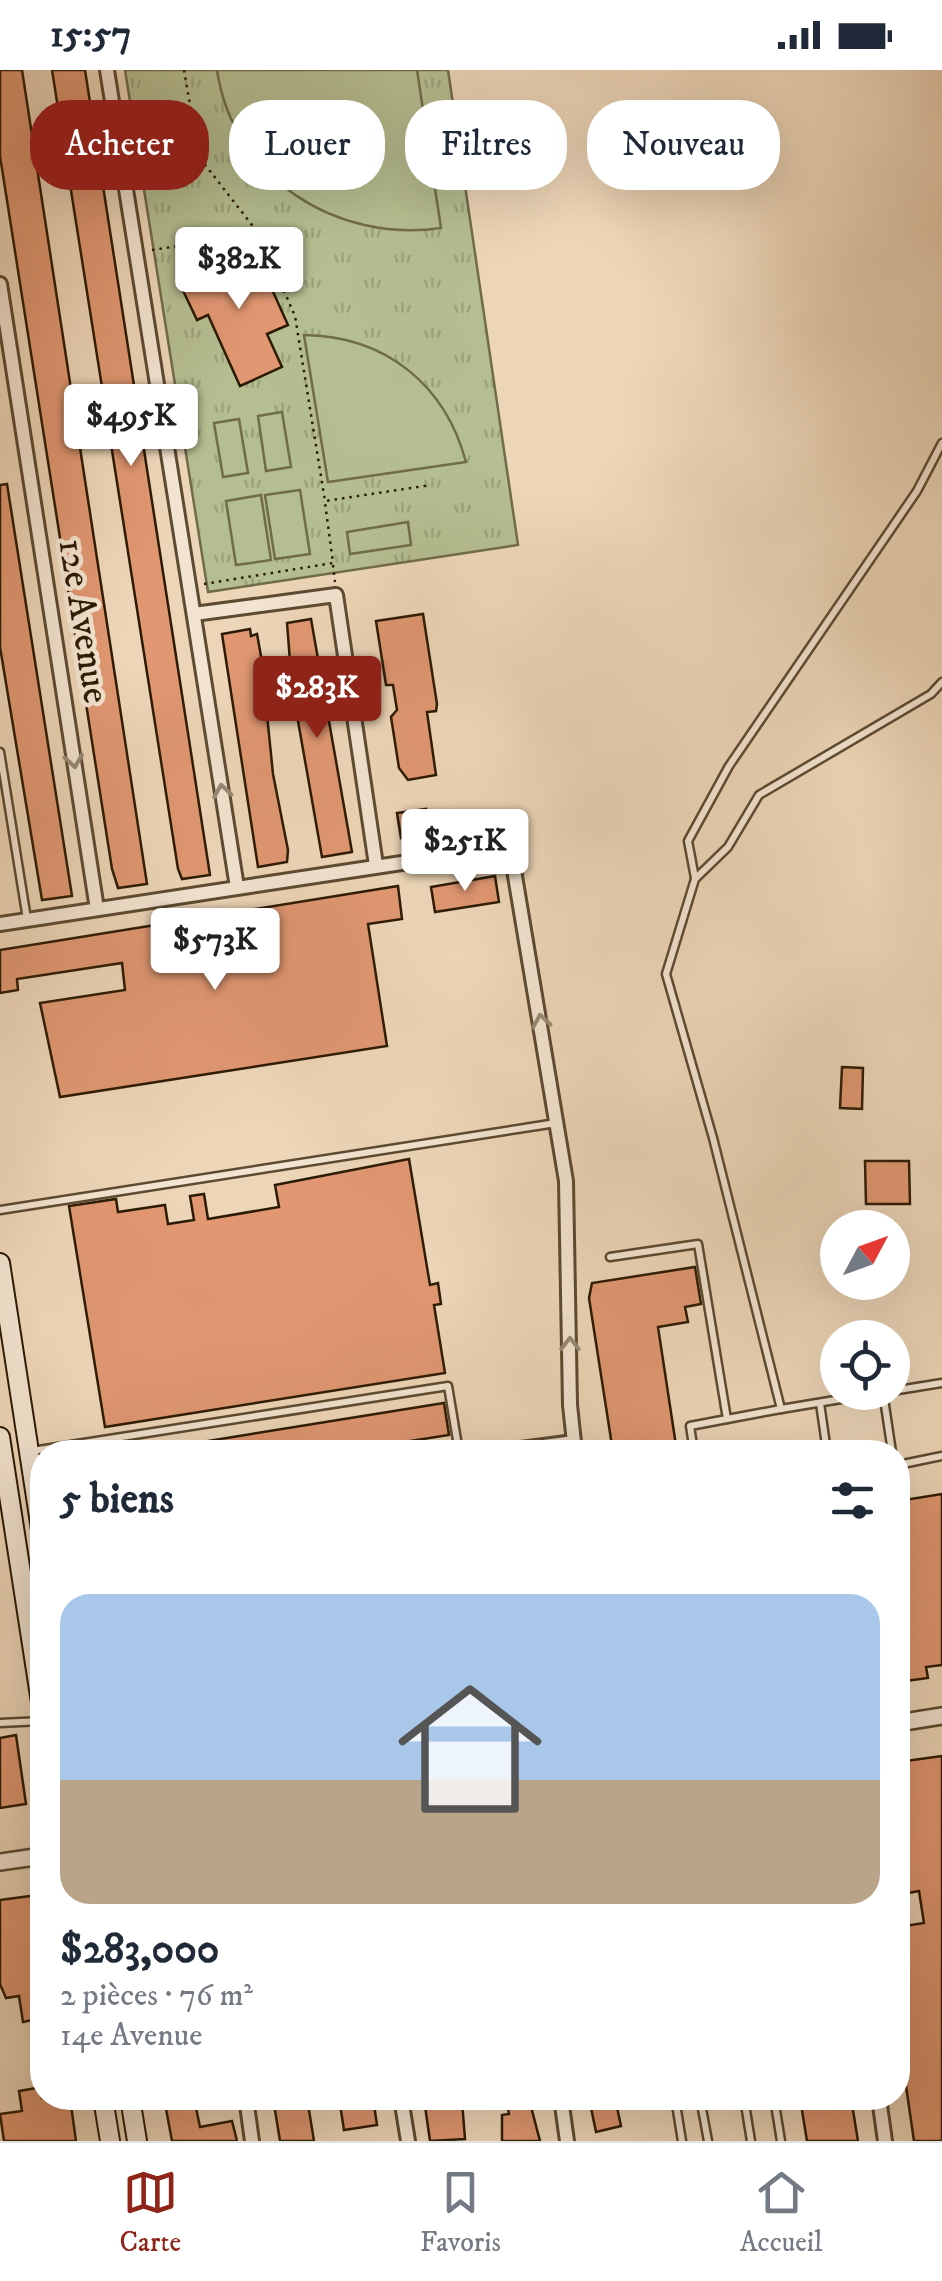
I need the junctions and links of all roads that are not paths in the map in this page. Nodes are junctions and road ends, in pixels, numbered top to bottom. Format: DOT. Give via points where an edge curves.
graph roads {
  1 [pos="107,70"];
  2 [pos="0,284"];
  3 [pos="942,444"];
  4 [pos="194,614"];
  5 [pos="942,682"];
  6 [pos="0,752"];
  7 [pos="376,865"];
  8 [pos="695,879"];
  9 [pos="238,887"];
  10 [pos="97,909"];
  11 [pos="27,920"];
  12 [pos="0,924"];
  13 [pos="558,1123"];
  14 [pos="0,1210"];
  15 [pos="610,1257"];
  16 [pos="0,1263"];
  17 [pos="942,1383"];
  18 [pos="910,1388"];
  19 [pos="820,1403"];
  20 [pos="781,1408"];
  21 [pos="821,1410"];
  22 [pos="886,1410"];
  23 [pos="727,1420"];
  24 [pos="0,1436"];
  25 [pos="99,1440"];
  26 [pos="457,1440"];
  27 [pos="575,1440"];
  28 [pos="692,1440"];
  29 [pos="825,1440"];
  30 [pos="890,1440"];
  31 [pos="28,1451"];
  32 [pos="942,1456"];
  33 [pos="30,1462"];
  34 [pos="910,1463"];
  35 [pos="14,1529"];
  36 [pos="30,1529"];
  37 [pos="30,1581"];
  38 [pos="942,1716"];
  39 [pos="910,1721"];
  40 [pos="30,1722"];
  41 [pos="0,1723"];
  42 [pos="30,1858"];
  43 [pos="0,1862"];
  44 [pos="105,2110"];
  45 [pos="132,2110"];
  46 [pos="248,2110"];
  47 [pos="403,2110"];
  48 [pos="562,2110"];
  49 [pos="676,2110"];
  50 [pos="702,2110"];
  51 [pos="746,2110"];
  52 [pos="776,2110"];
  53 [pos="881,2110"];
  54 [pos="110,2141"];
  55 [pos="137,2141"];
  56 [pos="252,2141"];
  57 [pos="408,2141"];
  58 [pos="567,2141"];
  59 [pos="682,2141"];
  60 [pos="708,2141"];
  61 [pos="751,2141"];
  62 [pos="781,2141"];
  63 [pos="886,2141"];
  1 -- 4 [label="street"];
  2 -- 10 [label="street, 12e Avenue, one-way"];
  3 -- 8 [label="lane" via="917,492 729,766 688,841"];
  4 -- 7 [label="street" via="336,595"];
  9 -- 4 [label="street, one-way"];
  5 -- 8 [label="lane" via="759,795 728,848"];
  6 -- 11 [label="lane"];
  7 -- 9 [label="street"];
  13 -- 7 [label="street, one-way" via="511,852"];
  8 -- 20 [label="lane" via="666,974"];
  9 -- 10 [label="street"];
  10 -- 11 [label="street"];
  11 -- 12 [label="street"];
  13 -- 14 [label="lane"];
  27 -- 13 [label="street, one-way" via="569,1222"];
  15 -- 23 [label="lane" via="698,1244"];
  16 -- 31 [label="main road"];
  17 -- 18 [label="lane"];
  19 -- 20 [label="lane"];
  20 -- 23 [label="lane"];
  21 -- 29 [label="lane"];
  22 -- 30 [label="lane"];
  23 -- 28 [label="lane" via="690,1426"];
  24 -- 35 [label="main road"];
  25 -- 26 [label="lane" via="448,1386"];
  31 -- 33 [label="main road"];
  32 -- 34 [label="lane"];
  35 -- 36 [label="street"];
  35 -- 37 [label="main road"];
  38 -- 39 [label="street"];
  40 -- 41 [label="lane"];
  42 -- 43 [label="street"];
  44 -- 54 [label="main road"];
  45 -- 55 [label="main road"];
  46 -- 56 [label="street"];
  47 -- 57 [label="street"];
  48 -- 58 [label="street"];
  49 -- 59 [label="lane"];
  50 -- 60 [label="lane"];
  51 -- 61 [label="lane"];
  52 -- 62 [label="lane"];
  53 -- 63 [label="street"];
}
